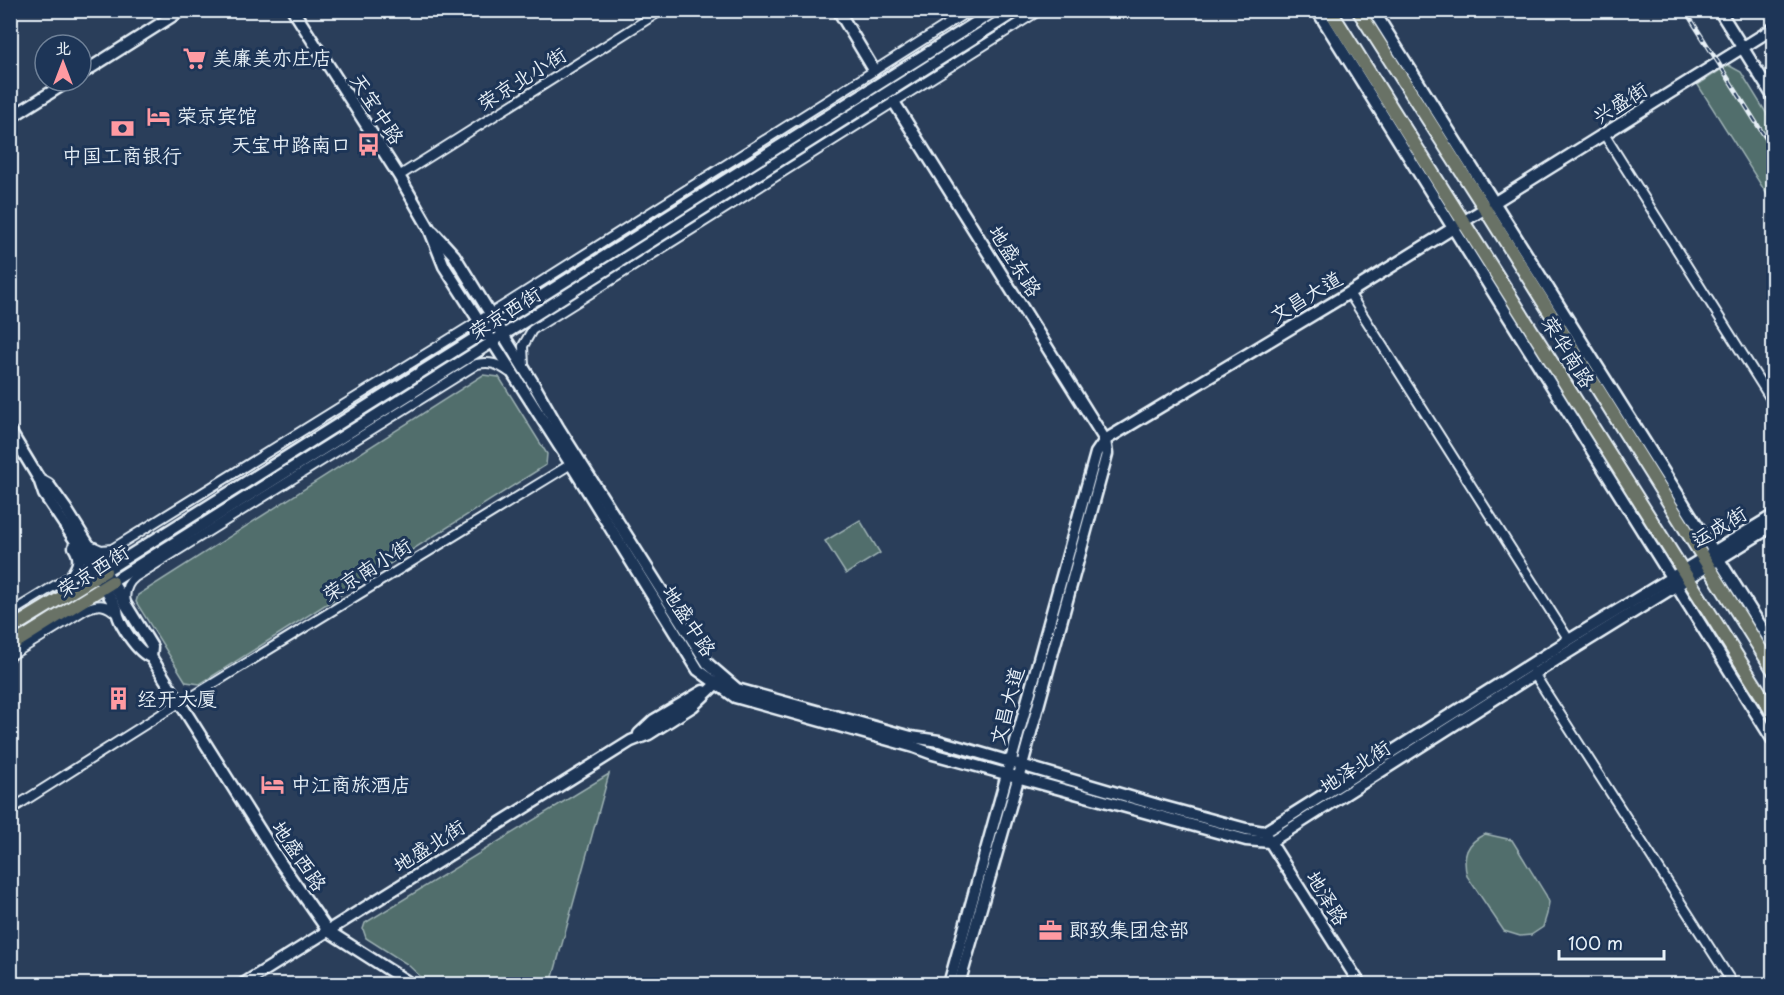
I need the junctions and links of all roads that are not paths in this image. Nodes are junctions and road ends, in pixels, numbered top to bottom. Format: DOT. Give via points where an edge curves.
graph roads {
  1 [pos="182,10"];
  2 [pos="293,10"];
  3 [pos="662,10"];
  4 [pos="838,10"];
  5 [pos="970,10"];
  6 [pos="996,10"];
  7 [pos="1018,10"];
  8 [pos="1040,10"];
  9 [pos="1317,10"];
  10 [pos="1330,10"];
  11 [pos="1358,10"];
  12 [pos="1373,10"];
  13 [pos="1719,10"];
  14 [pos="1773,27"];
  15 [pos="1742,48"];
  16 [pos="93,66"];
  17 [pos="874,70"];
  18 [pos="50,93"];
  19 [pos="1773,98"];
  20 [pos="894,102"];
  21 [pos="1396,116"];
  22 [pos="10,118"];
  23 [pos="1604,134"];
  24 [pos="1402,146"];
  25 [pos="399,176"];
  26 [pos="1489,204"];
  27 [pos="1457,224"];
  28 [pos="429,228"];
  29 [pos="1548,289"];
  30 [pos="1349,293"];
  31 [pos="490,314"];
  32 [pos="479,321"];
  33 [pos="1554,323"];
  34 [pos="497,324"];
  35 [pos="486,331"];
  36 [pos="504,336"];
  37 [pos="494,343"];
  38 [pos="524,368"];
  39 [pos="512,374"];
  40 [pos="1773,404"];
  41 [pos="10,431"];
  42 [pos="1106,440"];
  43 [pos="571,464"];
  44 [pos="1617,464"];
  45 [pos="39,479"];
  46 [pos="1623,499"];
  47 [pos="1773,515"];
  48 [pos="62,523"];
  49 [pos="1773,525"];
  50 [pos="88,544"];
  51 [pos="1716,556"];
  52 [pos="1704,563"];
  53 [pos="101,573"];
  54 [pos="72,574"];
  55 [pos="1686,574"];
  56 [pos="1674,581"];
  57 [pos="108,585"];
  58 [pos="126,605"];
  59 [pos="10,613"];
  60 [pos="117,614"];
  61 [pos="10,629"];
  62 [pos="1569,640"];
  63 [pos="1772,644"];
  64 [pos="10,646"];
  65 [pos="10,656"];
  66 [pos="151,657"];
  67 [pos="1532,670"];
  68 [pos="1773,671"];
  69 [pos="720,680"];
  70 [pos="180,704"];
  71 [pos="1773,715"];
  72 [pos="1773,742"];
  73 [pos="1011,762"];
  74 [pos="1022,765"];
  75 [pos="1013,775"];
  76 [pos="10,810"];
  77 [pos="1264,832"];
  78 [pos="1270,842"];
  79 [pos="328,931"];
  80 [pos="243,984"];
  81 [pos="411,984"];
  82 [pos="950,984"];
  83 [pos="959,984"];
  84 [pos="1360,984"];
  85 [pos="1733,984"];
  1 -- 16 [label="street"];
  2 -- 25 [label="street, 天宝中路"];
  3 -- 25 [label="street, 荣京北小街"];
  4 -- 17 [label="street"];
  5 -- 17 [label="street"];
  6 -- 34 [label="street, 荣京西街"];
  7 -- 36 [label="street, 荣京西街"];
  8 -- 20 [label="street"];
  9 -- 24 [label="street"];
  10 -- 21 [label="main road, 荣华南路"];
  11 -- 26 [label="main road, 荣华南路"];
  12 -- 26 [label="street"];
  13 -- 15 [label="street"];
  14 -- 15 [label="street, 兴盛街"];
  15 -- 19 [label="street"];
  15 -- 23 [label="street, 兴盛街"];
  17 -- 31 [label="street"];
  18 -- 22 [label="street"];
  20 -- 38 [label="street" via="532,330 523,346"];
  20 -- 42 [label="street, 地盛东路"];
  21 -- 24 [label="street"];
  21 -- 27 [label="main road, 荣华南路"];
  23 -- 26 [label="street, 兴盛街"];
  23 -- 40 [label="street"];
  24 -- 27 [label="street"];
  25 -- 28 [label="street, 天宝中路"];
  26 -- 27 [label="street, 兴盛街"];
  26 -- 29 [label="street"];
  26 -- 33 [label="main road, 荣华南路"];
  27 -- 30 [label="street, 文昌大道"];
  27 -- 44 [label="main road, 荣华南路"];
  27 -- 46 [label="street"];
  28 -- 31 [label="street, 天宝中路" via="454,255"];
  28 -- 32 [label="street, 天宝中路" via="444,266"];
  29 -- 33 [label="street"];
  29 -- 51 [label="street"];
  30 -- 42 [label="street, 文昌大道"];
  30 -- 62 [label="street"];
  31 -- 32 [label="street"];
  31 -- 34 [label="street, 天宝中路"];
  32 -- 35 [label="street, 天宝中路"];
  32 -- 50 [label="street" via="112,549 101,550"];
  33 -- 52 [label="main road, 荣华南路"];
  34 -- 35 [label="street, 荣京西街"];
  34 -- 36 [label="street, 天宝中路"];
  35 -- 37 [label="street, 天宝中路"];
  35 -- 53 [label="street, 荣京西街"];
  36 -- 37 [label="street, 荣京西街"];
  36 -- 38 [label="street, 地盛中路"];
  37 -- 39 [label="street, 地盛中路"];
  37 -- 57 [label="street, 荣京西街"];
  38 -- 69 [label="street, 地盛中路"];
  39 -- 43 [label="street, 地盛中路"];
  39 -- 58 [label="street" via="490,362 477,364 135,577 124,595"];
  41 -- 45 [label="street"];
  42 -- 73 [label="street, 文昌大道" via="1096,453"];
  42 -- 74 [label="street, 文昌大道" via="1107,454"];
  43 -- 69 [label="street, 地盛中路" via="698,670"];
  43 -- 70 [label="street, 荣京南小街"];
  44 -- 46 [label="street"];
  44 -- 55 [label="main road, 荣华南路"];
  45 -- 48 [label="street"];
  45 -- 50 [label="street" via="48,484"];
  46 -- 56 [label="street"];
  47 -- 51 [label="street, 运成街"];
  48 -- 53 [label="street"];
  48 -- 54 [label="street" via="78,553 78,567"];
  49 -- 51 [label="street, 运成街"];
  50 -- 53 [label="street"];
  51 -- 52 [label="street, 运成街"];
  51 -- 63 [label="street"];
  52 -- 55 [label="street, 运成街"];
  52 -- 68 [label="main road, 荣华南路"];
  53 -- 57 [label="street"];
  53 -- 61 [label="main road, 荣京西街"];
  54 -- 59 [label="street"];
  55 -- 56 [label="street, 运成街"];
  55 -- 71 [label="main road, 荣华南路"];
  56 -- 62 [label="street, 地泽北街"];
  56 -- 67 [label="street, 地泽北街"];
  56 -- 72 [label="street"];
  57 -- 58 [label="street, 地盛西路"];
  57 -- 60 [label="street, 地盛西路"];
  57 -- 64 [label="main road, 荣京西街"];
  58 -- 66 [label="street, 地盛西路" via="152,647"];
  60 -- 65 [label="street" via="108,606 96,605"];
  60 -- 66 [label="street, 地盛西路" via="143,654"];
  62 -- 67 [label="street, 地泽北街"];
  63 -- 68 [label="street"];
  66 -- 70 [label="street, 地盛西路"];
  67 -- 77 [label="street, 地泽北街"];
  67 -- 78 [label="street, 地泽北街"];
  67 -- 85 [label="street"];
  69 -- 73 [label="street, 地盛中路" via="737,689"];
  69 -- 75 [label="street, 地盛中路" via="735,697"];
  69 -- 79 [label="street, 地盛北街" via="654,720 634,739"];
  70 -- 76 [label="street, 荣京南小街"];
  70 -- 79 [label="street, 地盛西路"];
  73 -- 74 [label="street, 地盛中路"];
  73 -- 75 [label="street, 文昌大道"];
  74 -- 75 [label="street, 文昌大道"];
  74 -- 77 [label="street"];
  75 -- 78 [label="street" via="1246,840"];
  75 -- 82 [label="street, 文昌大道"];
  75 -- 83 [label="street, 文昌大道"];
  77 -- 78 [label="street, 地泽路"];
  78 -- 84 [label="street, 地泽路"];
  79 -- 80 [label="street, 地盛北街"];
  79 -- 81 [label="street, 地盛西路"];
}
